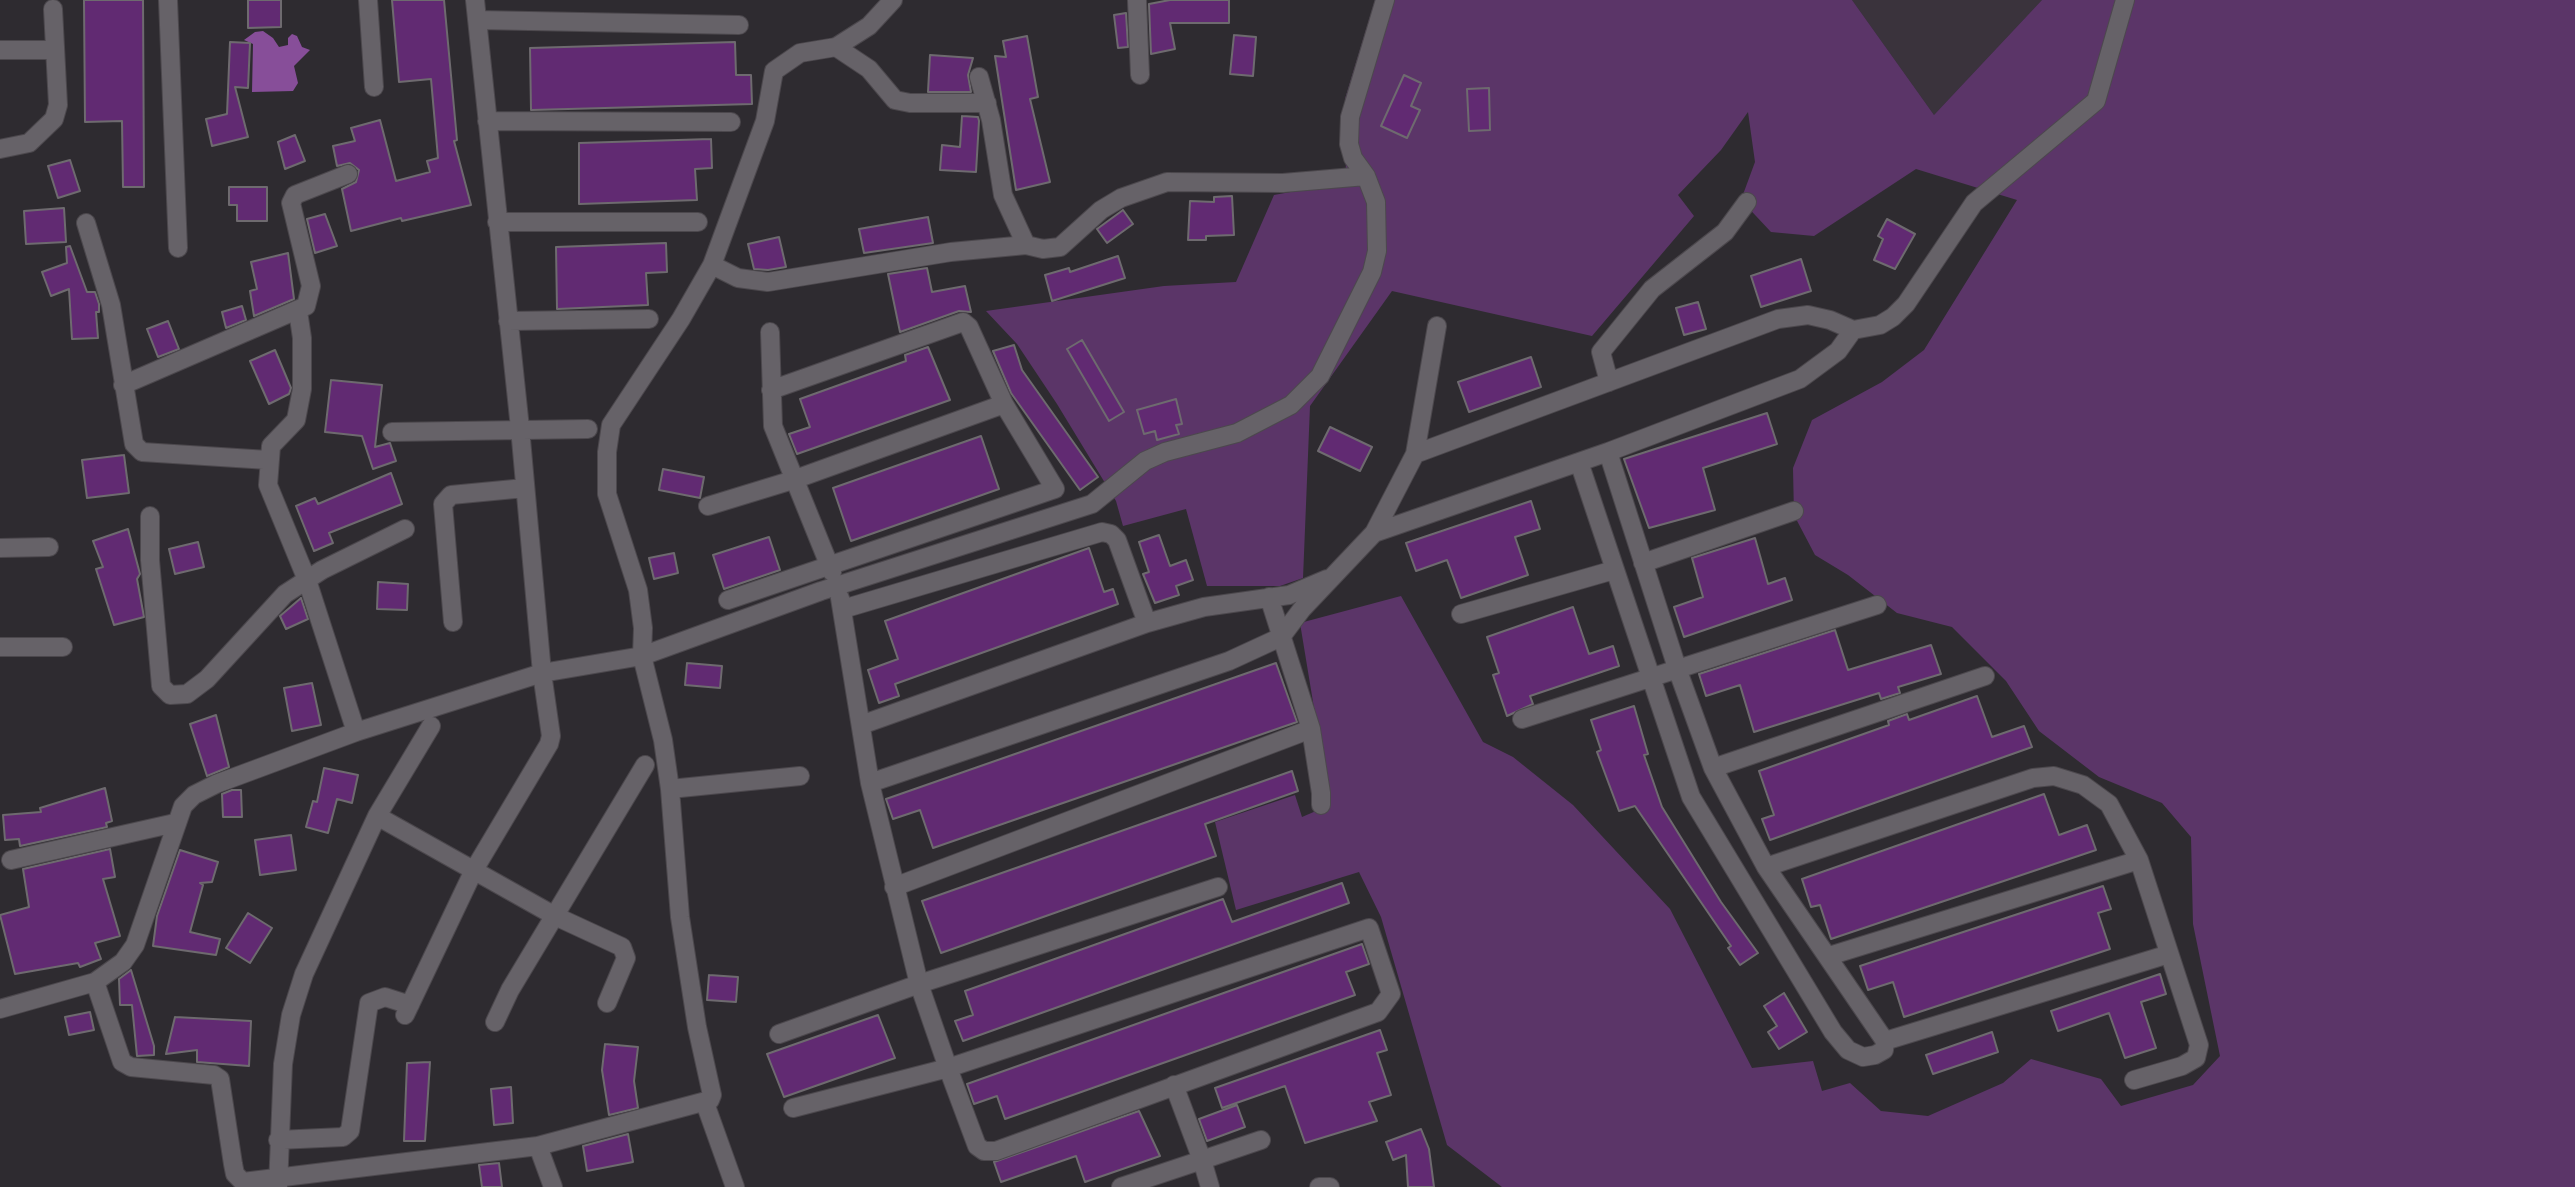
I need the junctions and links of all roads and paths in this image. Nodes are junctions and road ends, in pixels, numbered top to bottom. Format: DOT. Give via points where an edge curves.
graph roads {
  1 [pos="168,0"];
  2 [pos="368,0"];
  3 [pos="475,0"];
  4 [pos="892,0"];
  5 [pos="1136,0"];
  6 [pos="1385,0"];
  7 [pos="2125,0"];
  8 [pos="53,9"];
  9 [pos="477,20"];
  10 [pos="739,25"];
  11 [pos="836,47"];
  12 [pos="0,50"];
  13 [pos="54,50"];
  14 [pos="1139,75"];
  15 [pos="979,77"];
  16 [pos="374,87"];
  17 [pos="987,103"];
  18 [pos="487,121"];
  19 [pos="731,121"];
  20 [pos="0,149"];
  21 [pos="348,174"];
  22 [pos="1366,176"];
  23 [pos="1747,202"];
  24 [pos="497,222"];
  25 [pos="698,222"];
  26 [pos="86,223"];
  27 [pos="1026,245"];
  28 [pos="178,248"];
  29 [pos="712,265"];
  30 [pos="298,311"];
  31 [pos="649,319"];
  32 [pos="508,321"];
  33 [pos="1437,326"];
  34 [pos="1853,330"];
  35 [pos="770,332"];
  36 [pos="1609,382"];
  37 [pos="123,385"];
  38 [pos="771,390"];
  39 [pos="1004,404"];
  40 [pos="520,428"];
  41 [pos="588,429"];
  42 [pos="392,432"];
  43 [pos="1608,452"];
  44 [pos="1415,454"];
  45 [pos="268,460"];
  46 [pos="1579,462"];
  47 [pos="793,480"];
  48 [pos="524,488"];
  49 [pos="708,506"];
  50 [pos="1794,511"];
  51 [pos="150,516"];
  52 [pos="405,529"];
  53 [pos="1374,533"];
  54 [pos="49,547"];
  55 [pos="0,548"];
  56 [pos="1643,563"];
  57 [pos="831,569"];
  58 [pos="1615,570"];
  59 [pos="1333,576"];
  60 [pos="307,580"];
  61 [pos="1269,597"];
  62 [pos="728,600"];
  63 [pos="1877,605"];
  64 [pos="1461,614"];
  65 [pos="453,622"];
  66 [pos="1147,623"];
  67 [pos="1281,637"];
  68 [pos="0,647"];
  69 [pos="62,647"];
  70 [pos="642,656"];
  71 [pos="1678,671"];
  72 [pos="542,673"];
  73 [pos="1985,676"];
  74 [pos="1649,678"];
  75 [pos="1522,719"];
  76 [pos="431,726"];
  77 [pos="861,726"];
  78 [pos="1311,729"];
  79 [pos="356,732"];
  80 [pos="645,765"];
  81 [pos="1713,768"];
  82 [pos="800,776"];
  83 [pos="870,783"];
  84 [pos="670,789"];
  85 [pos="1321,805"];
  86 [pos="377,816"];
  87 [pos="175,823"];
  88 [pos="11,860"];
  89 [pos="2139,860"];
  90 [pos="1766,867"];
  91 [pos="474,870"];
  92 [pos="894,887"];
  93 [pos="1218,887"];
  94 [pos="555,916"];
  95 [pos="2169,954"];
  96 [pos="1829,956"];
  97 [pos="95,982"];
  98 [pos="919,984"];
  99 [pos="607,1003"];
  100 [pos="0,1009"];
  101 [pos="495,1022"];
  102 [pos="779,1034"];
  103 [pos="1885,1041"];
  104 [pos="948,1068"];
  105 [pos="2134,1080"];
  106 [pos="1174,1085"];
  107 [pos="705,1103"];
  108 [pos="793,1108"];
  109 [pos="278,1140"];
  110 [pos="1261,1140"];
  111 [pos="538,1146"];
  112 [pos="1202,1160"];
  113 [pos="278,1183"];
  114 [pos="552,1187"];
  115 [pos="735,1187"];
  116 [pos="1121,1187"];
  117 [pos="1210,1187"];
  118 [pos="1319,1187"];
  119 [pos="1331,1187"];
  1 -- 28 [label="street"];
  2 -- 16 [label="street"];
  3 -- 9 [label="street"];
  4 -- 11 [label="street" via="869,26"];
  5 -- 14 [label="street"];
  6 -- 22 [label="street" via="1350,117 1349,144"];
  7 -- 34 [label="street" via="2096,101 1974,203 1893,317 1880,325"];
  8 -- 13 [label="street"];
  9 -- 10 [label="street"];
  9 -- 18 [label="street"];
  11 -- 17 [label="street" via="869,69 895,100"];
  11 -- 29 [label="street" via="800,53 774,71 765,121"];
  12 -- 13 [label="street"];
  13 -- 20 [label="street" via="58,105 54,119 29,142"];
  15 -- 17 [label="street"];
  17 -- 27 [label="street" via="1003,195"];
  18 -- 19 [label="street"];
  18 -- 24 [label="street"];
  21 -- 30 [label="street" via="296,195 291,203 311,286 310,298"];
  22 -- 27 [label="street" via="1283,183 1167,182 1101,209 1060,247"];
  22 -- 70 [label="street" via="1376,202 1377,251 1371,272 1320,376 1292,405 1237,433 1145,461 1092,504 821,591"];
  23 -- 36 [label="street" via="1725,232 1652,289 1601,352"];
  24 -- 25 [label="street"];
  24 -- 32 [label="street"];
  26 -- 37 [label="street" via="111,305"];
  27 -- 29 [label="street" via="951,252 768,282 738,278"];
  29 -- 70 [label="street" via="611,425 607,494 638,590"];
  30 -- 37 [label="street"];
  30 -- 45 [label="street" via="302,389 296,420 271,446"];
  31 -- 32 [label="street"];
  32 -- 40 [label="street"];
  33 -- 44 [label="street"];
  34 -- 36 [label="street" via="1808,315 1778,319"];
  34 -- 43 [label="street" via="1838,351 1800,379"];
  35 -- 38 [label="street"];
  36 -- 44 [label="street"];
  37 -- 45 [label="street" via="131,436 142,452"];
  38 -- 39 [label="street" via="963,322"];
  38 -- 47 [label="street" via="773,426"];
  39 -- 47 [label="street"];
  39 -- 57 [label="street" via="1055,489"];
  40 -- 41 [label="street"];
  40 -- 42 [label="street"];
  40 -- 48 [label="street"];
  43 -- 46 [label="street"];
  43 -- 56 [label="street"];
  44 -- 53 [label="street"];
  45 -- 60 [label="street" via="268,485"];
  46 -- 53 [label="street"];
  46 -- 58 [label="street"];
  47 -- 49 [label="street"];
  47 -- 57 [label="street"];
  48 -- 65 [label="street" via="451,495 443,504"];
  48 -- 72 [label="street"];
  50 -- 56 [label="street"];
  51 -- 60 [label="street" via="161,686 170,695 187,695 207,679 269,609"];
  52 -- 60 [label="street"];
  53 -- 59 [label="street"];
  54 -- 55 [label="street"];
  56 -- 71 [label="street"];
  57 -- 62 [label="street"];
  58 -- 64 [label="street"];
  58 -- 74 [label="street"];
  59 -- 61 [label="street" via="1289,595"];
  59 -- 67 [label="street"];
  60 -- 79 [label="street"];
  61 -- 66 [label="street" via="1204,607"];
  61 -- 67 [label="street"];
  63 -- 71 [label="street"];
  66 -- 77 [label="street"];
  66 -- 77 [label="street" via="1117,540 1102,532 841,603"];
  67 -- 78 [label="street"];
  67 -- 83 [label="street" via="1229,660"];
  68 -- 69 [label="street"];
  70 -- 72 [label="street"];
  70 -- 84 [label="street"];
  71 -- 74 [label="street"];
  71 -- 81 [label="street"];
  72 -- 79 [label="street"];
  72 -- 91 [label="street" via="550,744"];
  73 -- 81 [label="street"];
  74 -- 75 [label="street"];
  74 -- 103 [label="street" via="1696,806 1833,1032 1847,1049 1863,1057 1884,1050"];
  76 -- 86 [label="street"];
  77 -- 83 [label="street"];
  78 -- 85 [label="street"];
  78 -- 92 [label="street"];
  79 -- 87 [label="street" via="194,795"];
  80 -- 94 [label="street"];
  81 -- 90 [label="street"];
  82 -- 84 [label="street"];
  83 -- 92 [label="street"];
  84 -- 107 [label="street" via="680,916 712,1095"];
  86 -- 91 [label="street"];
  86 -- 109 [label="street" via="304,974 291,1015"];
  87 -- 88 [label="street"];
  87 -- 97 [label="street" via="135,946 123,962"];
  89 -- 90 [label="street" via="2109,804 2083,785 2054,776 2033,778"];
  89 -- 95 [label="street"];
  89 -- 96 [label="street"];
  90 -- 96 [label="street"];
  91 -- 94 [label="street"];
  91 -- 109 [label="street" via="407,1010 385,997 369,1003 350,1130 343,1137"];
  92 -- 98 [label="street"];
  93 -- 98 [label="street"];
  94 -- 99 [label="street" via="622,947 626,958"];
  94 -- 101 [label="street"];
  95 -- 103 [label="street"];
  95 -- 105 [label="street" via="2199,1052 2182,1066"];
  96 -- 103 [label="street"];
  97 -- 100 [label="street"];
  97 -- 113 [label="street" via="122,1062 131,1067 214,1074 220,1079 235,1174 243,1182"];
  98 -- 102 [label="street"];
  98 -- 104 [label="street"];
  104 -- 106 [label="street" via="977,1146 984,1151 996,1151"];
  104 -- 106 [label="street" via="1369,928 1391,994 1378,1012"];
  104 -- 108 [label="street"];
  106 -- 112 [label="street"];
  107 -- 111 [label="street"];
  107 -- 115 [label="street"];
  109 -- 113 [label="street"];
  110 -- 112 [label="street"];
  111 -- 113 [label="street"];
  111 -- 114 [label="street"];
  112 -- 116 [label="street"];
  112 -- 117 [label="street"];
  118 -- 119 [label="street"];
}
